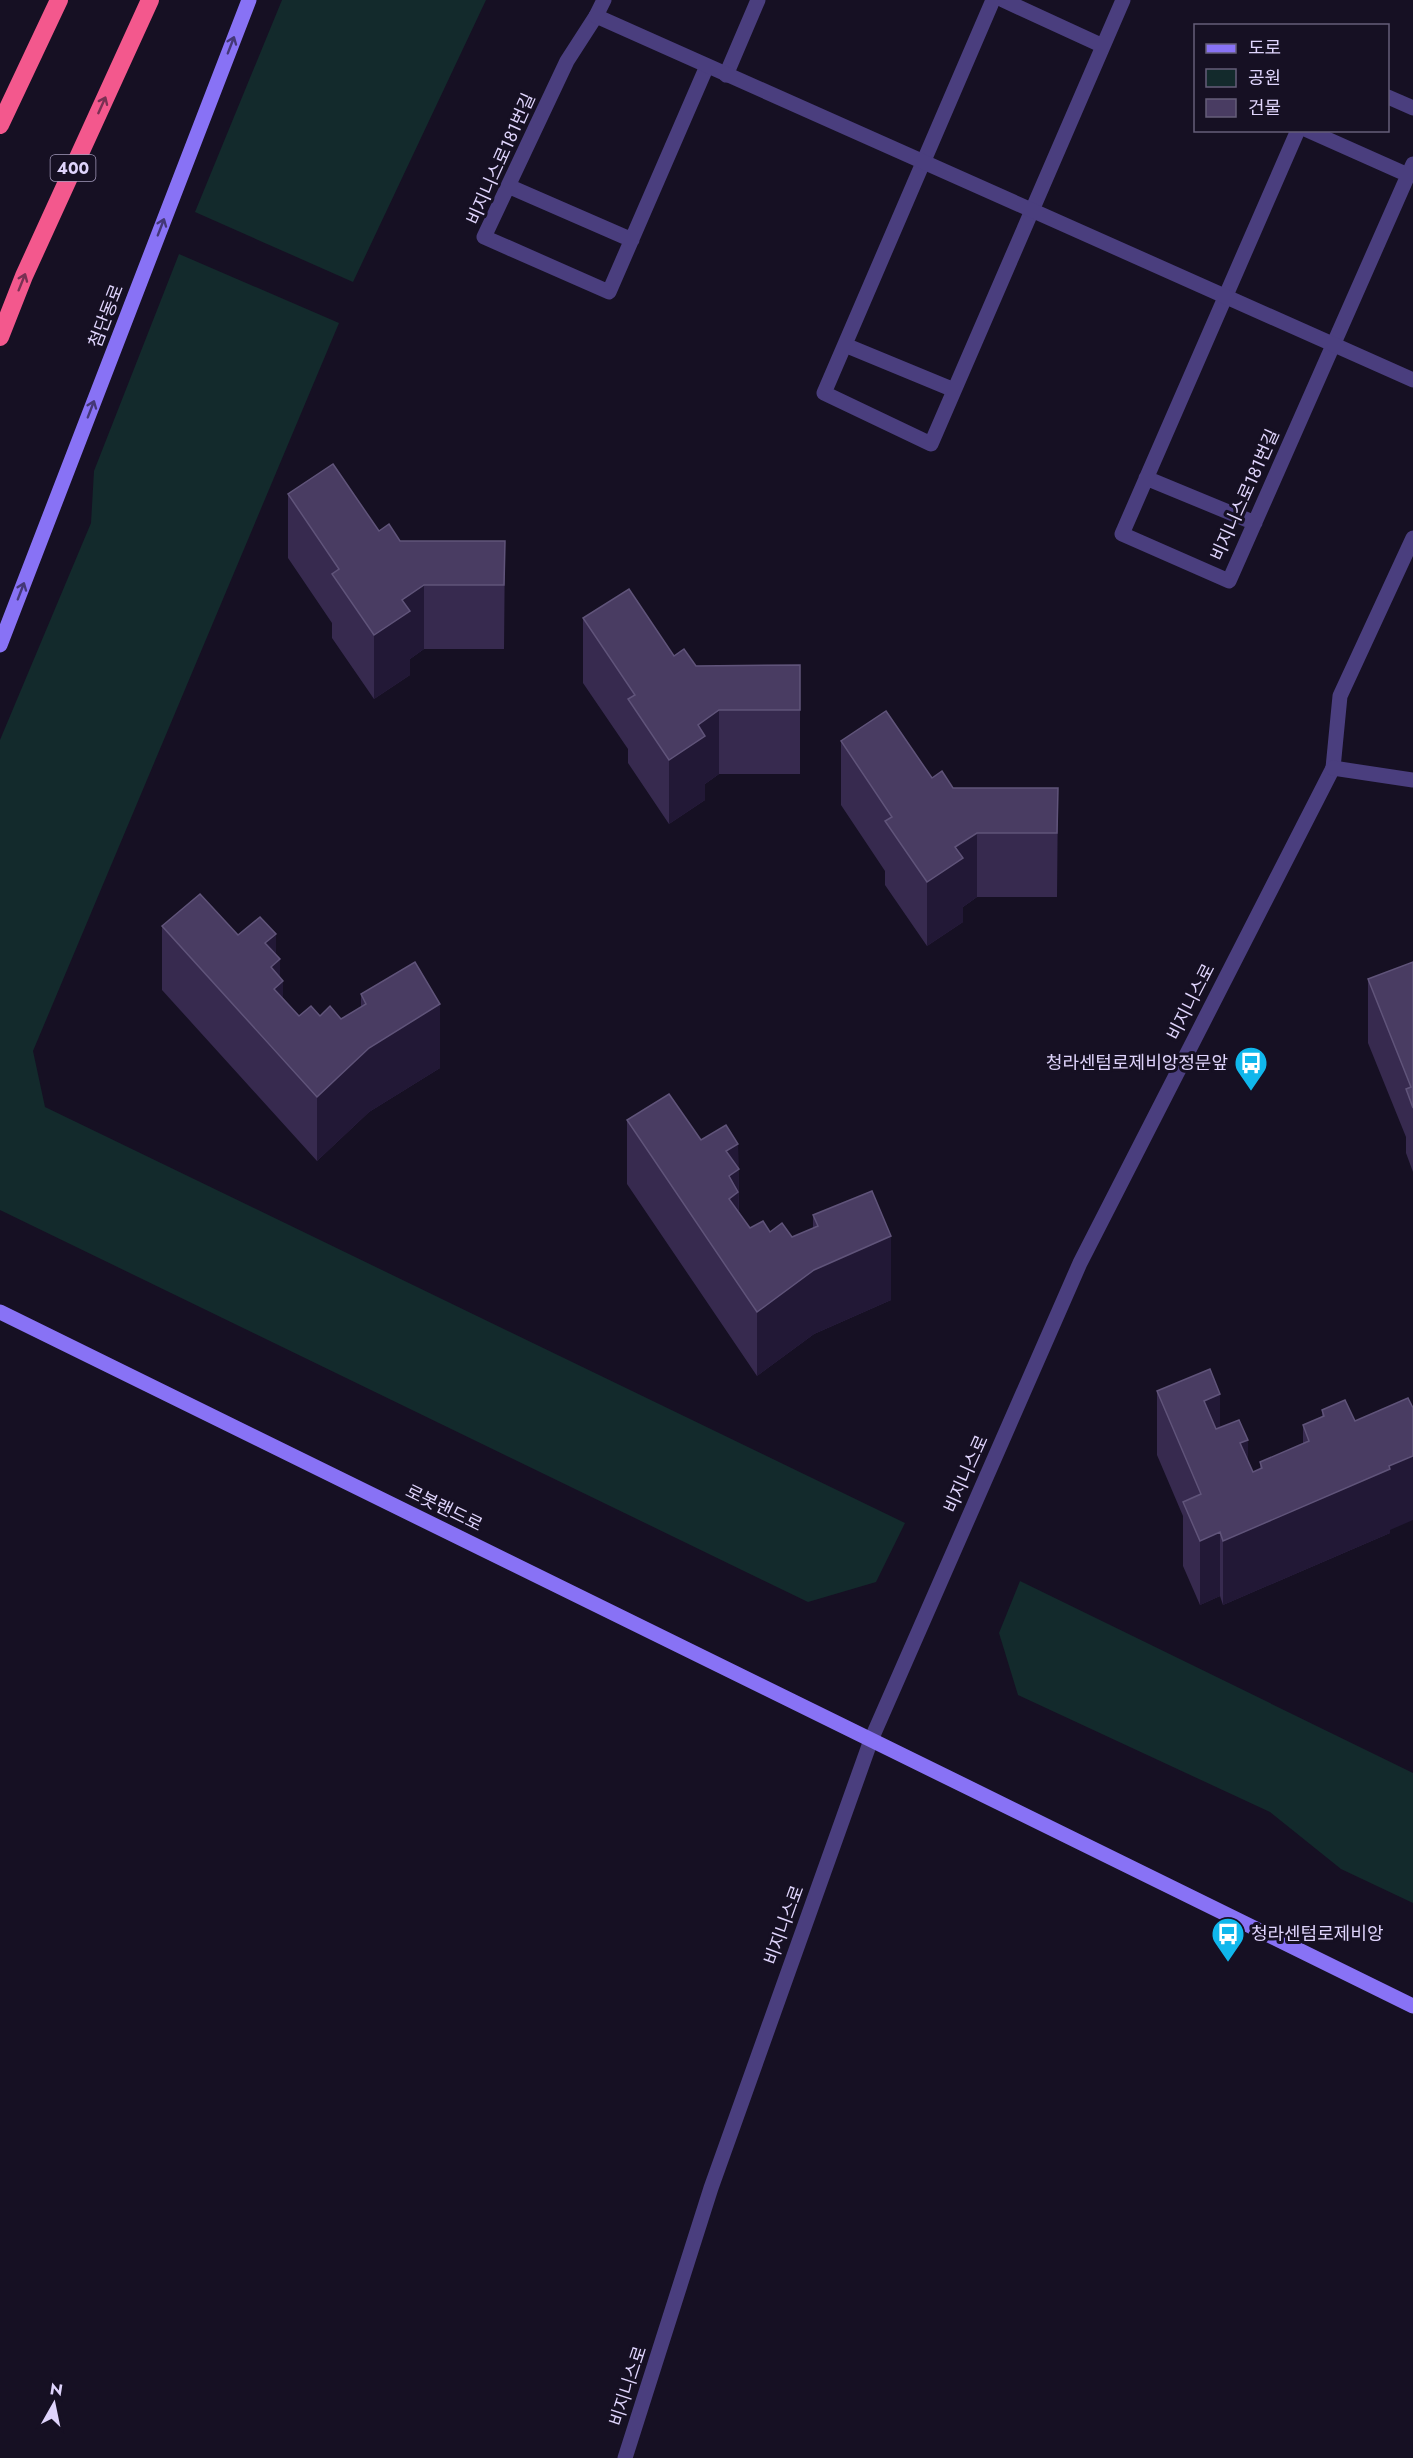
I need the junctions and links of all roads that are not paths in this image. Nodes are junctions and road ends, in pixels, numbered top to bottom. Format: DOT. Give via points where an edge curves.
graph roads {
  1 [pos="59,0"];
  2 [pos="150,0"];
  3 [pos="249,0"];
  4 [pos="604,0"];
  5 [pos="758,0"];
  6 [pos="993,0"];
  7 [pos="1003,0"];
  8 [pos="1123,0"];
  9 [pos="596,16"];
  10 [pos="1103,46"];
  11 [pos="707,66"];
  12 [pos="726,75"];
  13 [pos="1389,97"];
  14 [pos="1413,108"];
  15 [pos="0,125"];
  16 [pos="1297,132"];
  17 [pos="1312,132"];
  18 [pos="925,162"];
  19 [pos="1411,170"];
  20 [pos="508,186"];
  21 [pos="1032,210"];
  22 [pos="632,240"];
  23 [pos="1225,296"];
  24 [pos="0,337"];
  25 [pos="1333,344"];
  26 [pos="845,345"];
  27 [pos="1413,380"];
  28 [pos="954,390"];
  29 [pos="1146,478"];
  30 [pos="1255,523"];
  31 [pos="1413,538"];
  32 [pos="0,645"];
  33 [pos="1333,768"];
  34 [pos="1413,780"];
  35 [pos="0,1312"];
  36 [pos="871,1740"];
  37 [pos="1413,2006"];
  38 [pos="626,2458"];
  1 -- 15 [label="highway"];
  24 -- 2 [label="highway, 400, one-way"];
  32 -- 3 [label="main road, 첨단동로, one-way"];
  4 -- 9 [label="street, 비지니스로181번길"];
  5 -- 12 [label="street"];
  6 -- 18 [label="street"];
  7 -- 10 [label="street"];
  8 -- 10 [label="street"];
  9 -- 11 [label="street"];
  9 -- 20 [label="street, 비지니스로181번길" via="567,61"];
  10 -- 21 [label="street"];
  11 -- 12 [label="street"];
  11 -- 22 [label="street, 비지니스로181번길"];
  12 -- 18 [label="street"];
  13 -- 14 [label="street"];
  16 -- 23 [label="street, 비지니스로181번길"];
  17 -- 19 [label="street"];
  18 -- 21 [label="street"];
  18 -- 26 [label="street"];
  19 -- 25 [label="street, 비지니스로181번길"];
  20 -- 22 [label="street"];
  20 -- 22 [label="street, 비지니스로181번길" via="484,237 609,292"];
  21 -- 23 [label="street"];
  21 -- 28 [label="street"];
  23 -- 25 [label="street"];
  23 -- 29 [label="street, 비지니스로181번길"];
  25 -- 27 [label="street"];
  25 -- 30 [label="street, 비지니스로181번길"];
  26 -- 28 [label="street"];
  26 -- 28 [label="street" via="824,393 930,444"];
  29 -- 30 [label="street"];
  29 -- 30 [label="street, 비지니스로181번길" via="1122,534 1229,581"];
  31 -- 33 [label="street, 비지니스로" via="1340,696"];
  33 -- 34 [label="street"];
  33 -- 36 [label="street, 비지니스로" via="1080,1263"];
  35 -- 36 [label="main road, 로봇랜드로"];
  36 -- 37 [label="main road, 로봇랜드로"];
  36 -- 38 [label="street, 비지니스로" via="711,2188"];
}
